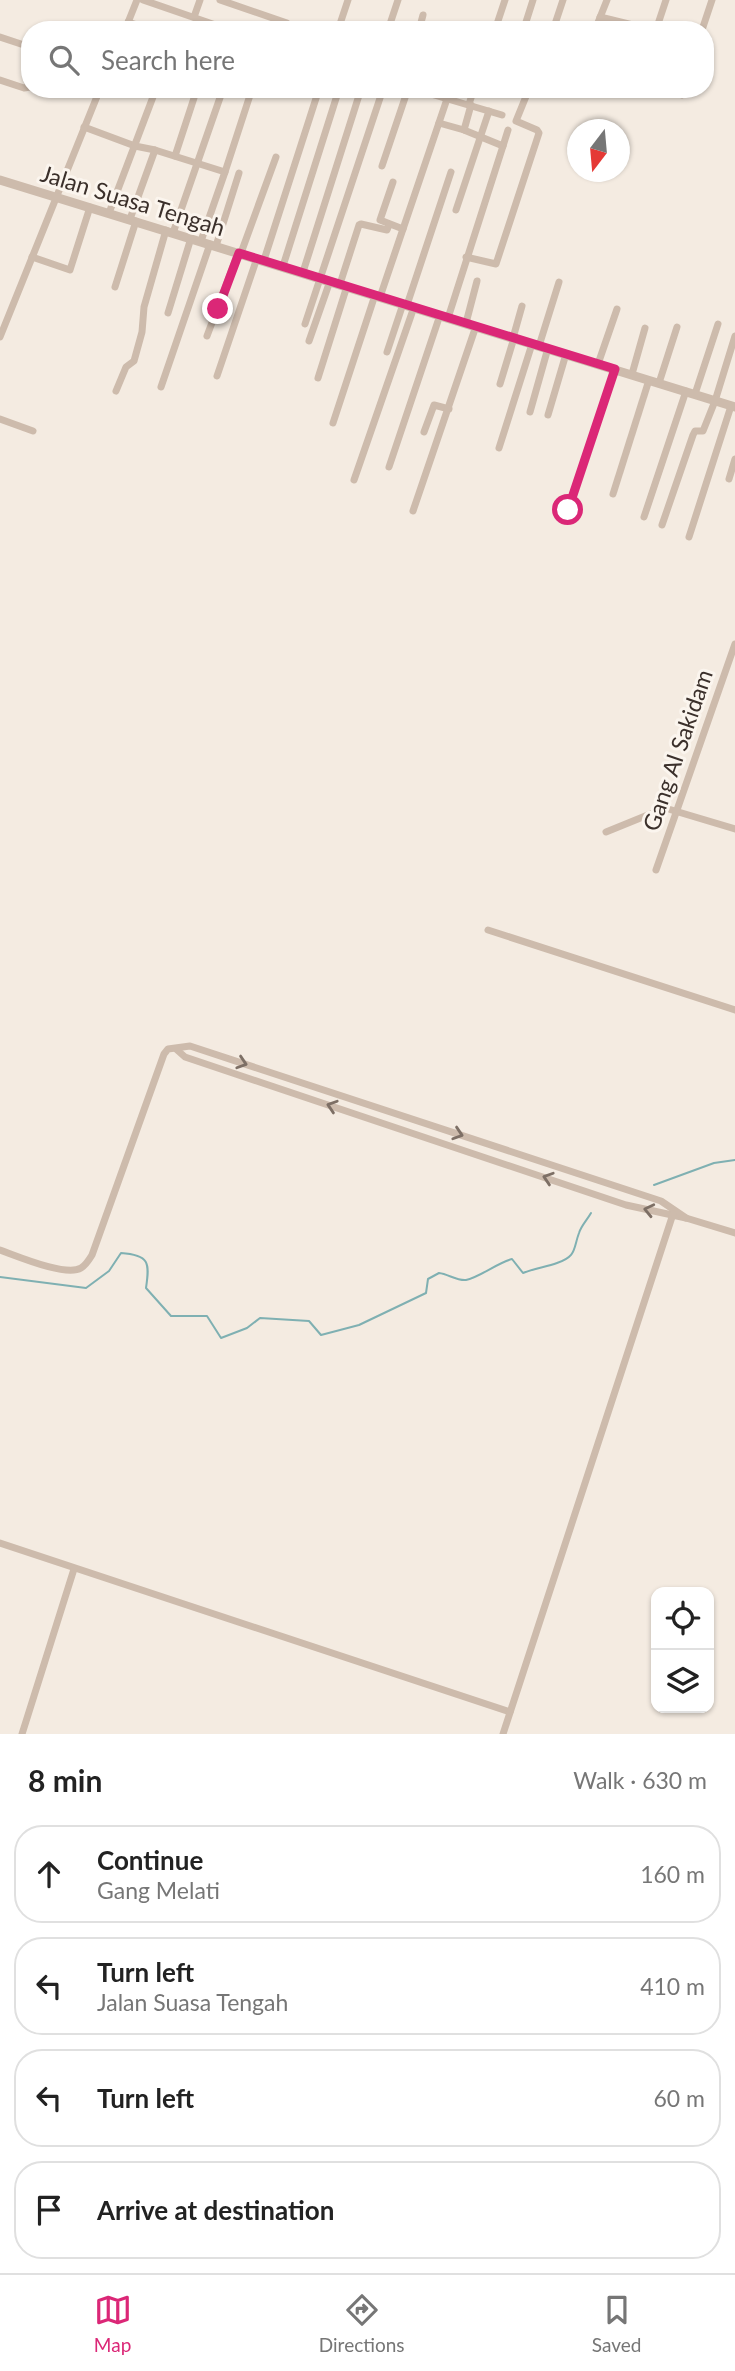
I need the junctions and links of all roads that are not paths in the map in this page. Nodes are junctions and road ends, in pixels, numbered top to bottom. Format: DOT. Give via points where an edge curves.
graph roads {
  1 [pos="137,0"];
  2 [pos="143,0"];
  3 [pos="200,0"];
  4 [pos="220,0"];
  5 [pos="348,0"];
  6 [pos="398,0"];
  7 [pos="505,0"];
  8 [pos="533,0"];
  9 [pos="563,0"];
  10 [pos="607,0"];
  11 [pos="666,0"];
  12 [pos="712,0"];
  13 [pos="423,15"];
  14 [pos="600,16"];
  15 [pos="194,17"];
  16 [pos="129,21"];
  17 [pos="205,21"];
  18 [pos="281,21"];
  19 [pos="341,21"];
  20 [pos="391,21"];
  21 [pos="421,21"];
  22 [pos="498,21"];
  23 [pos="526,21"];
  24 [pos="556,21"];
  25 [pos="598,21"];
  26 [pos="619,21"];
  27 [pos="659,21"];
  28 [pos="705,21"];
  29 [pos="0,37"];
  30 [pos="21,44"];
  31 [pos="0,80"];
  32 [pos="21,87"];
  33 [pos="96,98"];
  34 [pos="153,98"];
  35 [pos="194,98"];
  36 [pos="220,98"];
  37 [pos="249,98"];
  38 [pos="316,98"];
  39 [pos="336,98"];
  40 [pos="358,98"];
  41 [pos="381,98"];
  42 [pos="405,98"];
  43 [pos="472,98"];
  44 [pos="525,98"];
  45 [pos="447,99"];
  46 [pos="470,104"];
  47 [pos="489,111"];
  48 [pos="502,115"];
  49 [pos="439,123"];
  50 [pos="84,127"];
  51 [pos="464,130"];
  52 [pos="508,130"];
  53 [pos="480,136"];
  54 [pos="135,146"];
  55 [pos="503,146"];
  56 [pos="155,150"];
  57 [pos="175,156"];
  58 [pos="276,157"];
  59 [pos="197,163"];
  60 [pos="382,166"];
  61 [pos="225,172"];
  62 [pos="451,172"];
  63 [pos="239,173"];
  64 [pos="0,180"];
  65 [pos="393,182"];
  66 [pos="57,197"];
  67 [pos="90,207"];
  68 [pos="456,210"];
  69 [pos="109,213"];
  70 [pos="133,220"];
  71 [pos="389,225"];
  72 [pos="403,229"];
  73 [pos="170,231"];
  74 [pos="204,242"];
  75 [pos="240,253"];
  76 [pos="466,257"];
  77 [pos="34,258"];
  78 [pos="260,259"];
  79 [pos="283,266"];
  80 [pos="303,272"];
  81 [pos="477,281"];
  82 [pos="334,282"];
  83 [pos="559,282"];
  84 [pos="115,287"];
  85 [pos="378,296"];
  86 [pos="408,305"];
  87 [pos="522,306"];
  88 [pos="617,309"];
  89 [pos="168,313"];
  90 [pos="444,316"];
  91 [pos="466,323"];
  92 [pos="305,324"];
  93 [pos="718,324"];
  94 [pos="476,326"];
  95 [pos="677,327"];
  96 [pos="645,328"];
  97 [pos="207,336"];
  98 [pos="735,336"];
  99 [pos="0,337"];
  100 [pos="513,338"];
  101 [pos="309,341"];
  102 [pos="540,346"];
  103 [pos="387,352"];
  104 [pos="566,354"];
  105 [pos="598,364"];
  106 [pos="615,369"];
  107 [pos="632,374"];
  108 [pos="217,376"];
  109 [pos="318,378"];
  110 [pos="654,381"];
  111 [pos="500,384"];
  112 [pos="161,387"];
  113 [pos="116,391"];
  114 [pos="690,392"];
  115 [pos="715,401"];
  116 [pos="733,407"];
  117 [pos="449,409"];
  118 [pos="530,412"];
  119 [pos="548,415"];
  120 [pos="0,419"];
  121 [pos="333,423"];
  122 [pos="33,431"];
  123 [pos="424,432"];
  124 [pos="499,448"];
  125 [pos="735,459"];
  126 [pos="389,467"];
  127 [pos="729,479"];
  128 [pos="354,480"];
  129 [pos="613,494"];
  130 [pos="414,511"];
  131 [pos="574,514"];
  132 [pos="644,517"];
  133 [pos="662,525"];
  134 [pos="689,537"];
  135 [pos="735,644"];
  136 [pos="678,811"];
  137 [pos="735,829"];
  138 [pos="606,832"];
  139 [pos="656,870"];
  140 [pos="488,930"];
  141 [pos="735,1010"];
  142 [pos="176,1049"];
  143 [pos="673,1212"];
  144 [pos="735,1233"];
  145 [pos="0,1250"];
  146 [pos="0,1543"];
  147 [pos="74,1569"];
  148 [pos="510,1712"];
  149 [pos="22,1734"];
  150 [pos="503,1734"];
  1 -- 16 [label="street"];
  2 -- 15 [label="street"];
  3 -- 15 [label="street"];
  4 -- 18 [label="street"];
  5 -- 19 [label="street"];
  6 -- 20 [label="street"];
  7 -- 22 [label="street"];
  8 -- 23 [label="street"];
  9 -- 24 [label="street"];
  10 -- 14 [label="street"];
  11 -- 27 [label="street"];
  12 -- 28 [label="street"];
  13 -- 21 [label="street"];
  14 -- 25 [label="street"];
  14 -- 26 [label="street"];
  15 -- 17 [label="street"];
  29 -- 30 [label="street"];
  31 -- 32 [label="street"];
  33 -- 50 [label="street"];
  34 -- 54 [label="street"];
  35 -- 57 [label="street"];
  36 -- 59 [label="street"];
  37 -- 61 [label="street"];
  38 -- 78 [label="street"];
  39 -- 79 [label="street"];
  40 -- 80 [label="street"];
  41 -- 82 [label="street"];
  42 -- 60 [label="street"];
  43 -- 46 [label="street"];
  44 -- 76 [label="street" via="516,121 539,133 496,264"];
  45 -- 46 [label="street"];
  45 -- 49 [label="street"];
  46 -- 47 [label="street"];
  46 -- 51 [label="street"];
  47 -- 48 [label="street"];
  47 -- 53 [label="street"];
  49 -- 51 [label="street"];
  49 -- 72 [label="street"];
  50 -- 54 [label="street"];
  50 -- 66 [label="street"];
  51 -- 53 [label="street"];
  52 -- 55 [label="street"];
  53 -- 55 [label="street"];
  53 -- 68 [label="street"];
  54 -- 56 [label="street"];
  54 -- 69 [label="street"];
  55 -- 76 [label="street"];
  56 -- 57 [label="street"];
  56 -- 70 [label="street"];
  57 -- 59 [label="street"];
  58 -- 75 [label="street"];
  59 -- 61 [label="street"];
  59 -- 73 [label="street"];
  61 -- 74 [label="street"];
  62 -- 86 [label="street"];
  63 -- 74 [label="street"];
  64 -- 66 [label="street, Jalan Suasa Tengah"];
  65 -- 71 [label="street" via="380,220"];
  66 -- 67 [label="street, Jalan Suasa Tengah"];
  66 -- 77 [label="street"];
  67 -- 69 [label="street, Jalan Suasa Tengah"];
  67 -- 77 [label="street" via="72,269"];
  69 -- 70 [label="street, Jalan Suasa Tengah"];
  70 -- 73 [label="street, Jalan Suasa Tengah"];
  70 -- 84 [label="street"];
  71 -- 72 [label="street"];
  71 -- 82 [label="street" via="387,230 359,225"];
  72 -- 85 [label="street"];
  73 -- 74 [label="street, Jalan Suasa Tengah"];
  73 -- 113 [label="street" via="144,307 134,361 124,370"];
  74 -- 75 [label="street, Jalan Suasa Tengah"];
  74 -- 89 [label="street"];
  74 -- 112 [label="street"];
  75 -- 78 [label="street, Jalan Suasa Tengah"];
  75 -- 97 [label="street"];
  76 -- 90 [label="street"];
  77 -- 99 [label="street"];
  78 -- 79 [label="street, Jalan Suasa Tengah"];
  78 -- 108 [label="street"];
  79 -- 80 [label="street, Jalan Suasa Tengah"];
  80 -- 82 [label="street, Jalan Suasa Tengah"];
  81 -- 91 [label="street"];
  82 -- 85 [label="street, Jalan Suasa Tengah"];
  82 -- 92 [label="street"];
  82 -- 101 [label="street"];
  82 -- 109 [label="street"];
  83 -- 102 [label="street"];
  85 -- 86 [label="street, Jalan Suasa Tengah"];
  85 -- 121 [label="street"];
  86 -- 90 [label="street, Jalan Suasa Tengah"];
  86 -- 103 [label="street"];
  86 -- 128 [label="street"];
  87 -- 100 [label="street"];
  88 -- 105 [label="street"];
  90 -- 91 [label="street, Jalan Suasa Tengah"];
  90 -- 126 [label="street"];
  91 -- 94 [label="street, Jalan Suasa Tengah"];
  93 -- 114 [label="street"];
  94 -- 100 [label="street, Jalan Suasa Tengah"];
  94 -- 117 [label="street"];
  95 -- 110 [label="street"];
  96 -- 107 [label="street"];
  98 -- 115 [label="street"];
  100 -- 102 [label="street, Jalan Suasa Tengah"];
  100 -- 111 [label="street"];
  102 -- 104 [label="street, Jalan Suasa Tengah"];
  102 -- 118 [label="street"];
  102 -- 124 [label="street"];
  104 -- 105 [label="street, Jalan Suasa Tengah"];
  104 -- 119 [label="street"];
  105 -- 106 [label="street, Jalan Suasa Tengah"];
  106 -- 107 [label="street, Jalan Suasa Tengah"];
  106 -- 131 [label="street" via="568,509"];
  107 -- 110 [label="street, Jalan Suasa Tengah"];
  110 -- 114 [label="street, Jalan Suasa Tengah"];
  110 -- 129 [label="street"];
  114 -- 115 [label="street, Jalan Suasa Tengah"];
  114 -- 132 [label="street"];
  115 -- 116 [label="street, Jalan Suasa Tengah"];
  115 -- 133 [label="street" via="703,431 693,435"];
  116 -- 134 [label="street"];
  117 -- 123 [label="street" via="434,405"];
  117 -- 130 [label="street"];
  120 -- 122 [label="street"];
  125 -- 127 [label="street"];
  135 -- 136 [label="street, Gang Al Sakidam"];
  136 -- 137 [label="street"];
  136 -- 138 [label="street" via="663,808"];
  136 -- 139 [label="street, Gang Al Sakidam"];
  140 -- 141 [label="street"];
  143 -- 142 [label="street, one-way" via="626,1205 185,1057"];
  142 -- 143 [label="street, one-way" via="190,1046 661,1201"];
  142 -- 145 [label="street" via="164,1054 87,1264 64,1270"];
  143 -- 144 [label="street"];
  143 -- 148 [label="street"];
  146 -- 147 [label="street"];
  147 -- 148 [label="street"];
  147 -- 149 [label="street"];
  148 -- 150 [label="street"];
}
